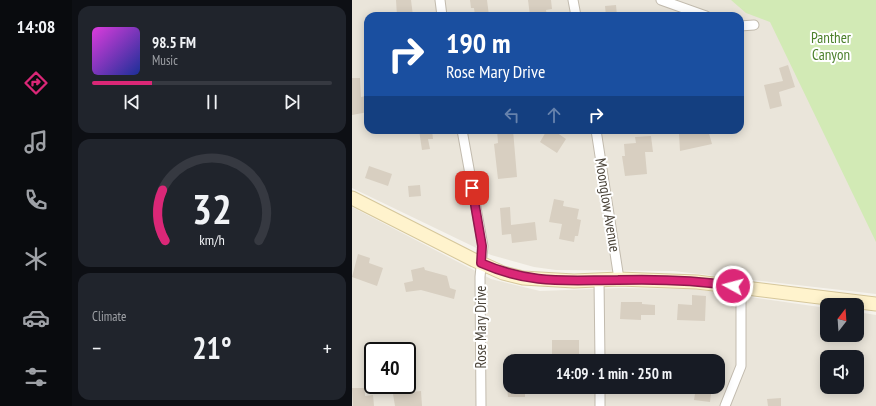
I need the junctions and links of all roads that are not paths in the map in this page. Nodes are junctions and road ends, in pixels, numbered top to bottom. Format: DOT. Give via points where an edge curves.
graph roads {
  1 [pos="440,0"];
  2 [pos="573,0"];
  3 [pos="661,0"];
  4 [pos="442,12"];
  5 [pos="575,12"];
  6 [pos="695,12"];
  7 [pos="754,25"];
  8 [pos="744,26"];
  9 [pos="463,134"];
  10 [pos="597,134"];
  11 [pos="352,198"];
  12 [pos="481,263"];
  13 [pos="599,280"];
  14 [pos="619,280"];
  15 [pos="742,287"];
  16 [pos="876,304"];
  17 [pos="600,354"];
  18 [pos="600,394"];
  19 [pos="480,406"];
  20 [pos="600,406"];
  21 [pos="725,406"];
  1 -- 4 [label="street"];
  2 -- 5 [label="street"];
  3 -- 6 [label="street"];
  7 -- 8 [label="street"];
  9 -- 12 [label="street, Rose Mary Drive" via="482,246"];
  10 -- 14 [label="street, Moonglow Avenue"];
  11 -- 12 [label="street"];
  12 -- 13 [label="street" via="503,273 524,278"];
  12 -- 19 [label="street, Rose Mary Drive"];
  13 -- 14 [label="street"];
  13 -- 17 [label="street"];
  14 -- 15 [label="street" via="697,282"];
  15 -- 16 [label="street"];
  15 -- 21 [label="street" via="741,366"];
  18 -- 20 [label="street"];
}
